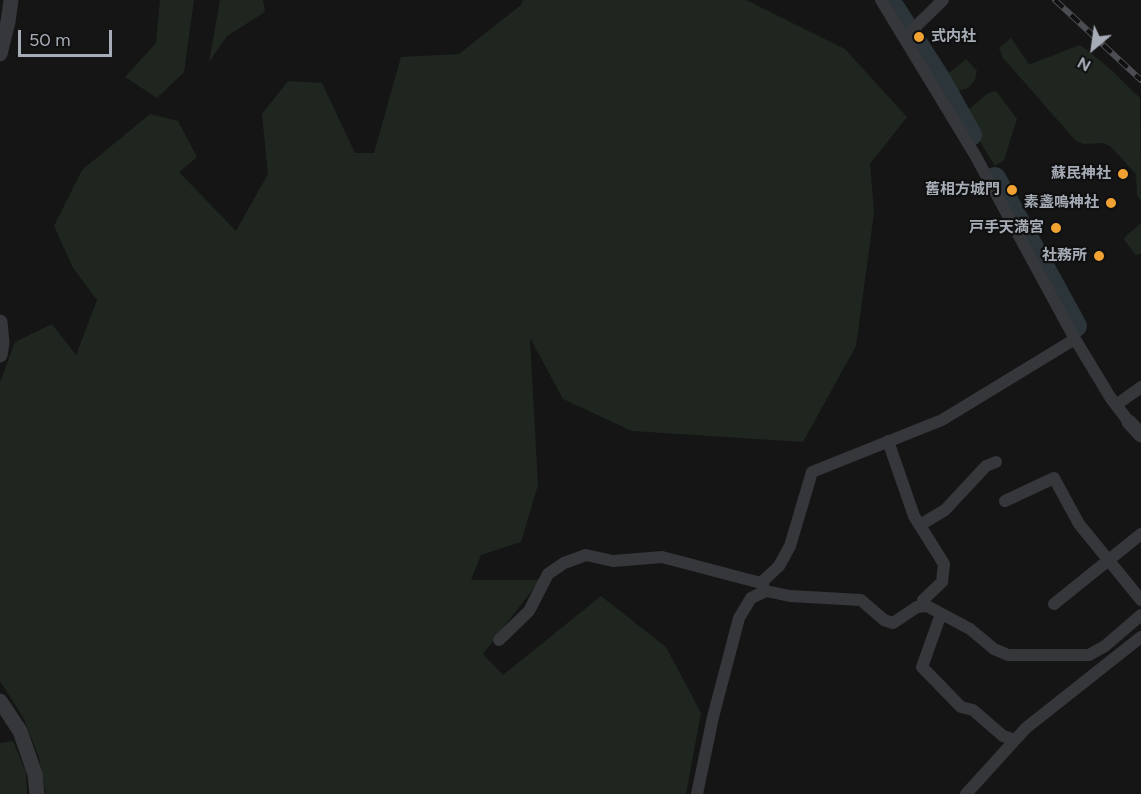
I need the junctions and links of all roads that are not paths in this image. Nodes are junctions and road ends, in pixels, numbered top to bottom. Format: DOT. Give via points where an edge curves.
graph roads {
  1 [pos="11,0"];
  2 [pos="881,0"];
  3 [pos="943,0"];
  4 [pos="909,33"];
  5 [pos="0,54"];
  6 [pos="0,322"];
  7 [pos="1075,339"];
  8 [pos="0,355"];
  9 [pos="1141,387"];
  10 [pos="1116,405"];
  11 [pos="1129,422"];
  12 [pos="1141,435"];
  13 [pos="888,441"];
  14 [pos="996,462"];
  15 [pos="1005,501"];
  16 [pos="920,525"];
  17 [pos="1141,534"];
  18 [pos="1109,561"];
  19 [pos="763,587"];
  20 [pos="1141,600"];
  21 [pos="1053,604"];
  22 [pos="922,606"];
  23 [pos="941,614"];
  24 [pos="1141,615"];
  25 [pos="1141,637"];
  26 [pos="499,640"];
  27 [pos="0,701"];
  28 [pos="1015,740"];
  29 [pos="37,794"];
  30 [pos="697,794"];
  31 [pos="966,794"];
  1 -- 5 [label="street"];
  2 -- 4 [label="street"];
  3 -- 4 [label="street"];
  4 -- 7 [label="street"];
  6 -- 8 [label="street"];
  7 -- 10 [label="street"];
  7 -- 13 [label="street" via="942,420"];
  9 -- 10 [label="street"];
  10 -- 11 [label="street"];
  11 -- 12 [label="street"];
  13 -- 16 [label="street" via="906,497"];
  13 -- 19 [label="street" via="812,472 790,546"];
  14 -- 16 [label="street" via="986,466 945,510"];
  15 -- 18 [label="street" via="1054,478 1078,524"];
  16 -- 22 [label="street" via="944,564 942,582 923,600"];
  17 -- 18 [label="street"];
  18 -- 20 [label="street"];
  18 -- 21 [label="street"];
  19 -- 22 [label="street" via="790,596 861,600 884,621 893,623"];
  19 -- 26 [label="street" via="662,557 613,561 586,555 548,574 529,611"];
  19 -- 30 [label="street" via="739,618"];
  22 -- 23 [label="street"];
  23 -- 24 [label="street" via="1008,655 1089,655"];
  23 -- 28 [label="street" via="922,667 961,707 973,710 1003,736"];
  25 -- 28 [label="street"];
  27 -- 29 [label="street" via="21,731"];
  28 -- 31 [label="street"];
}
